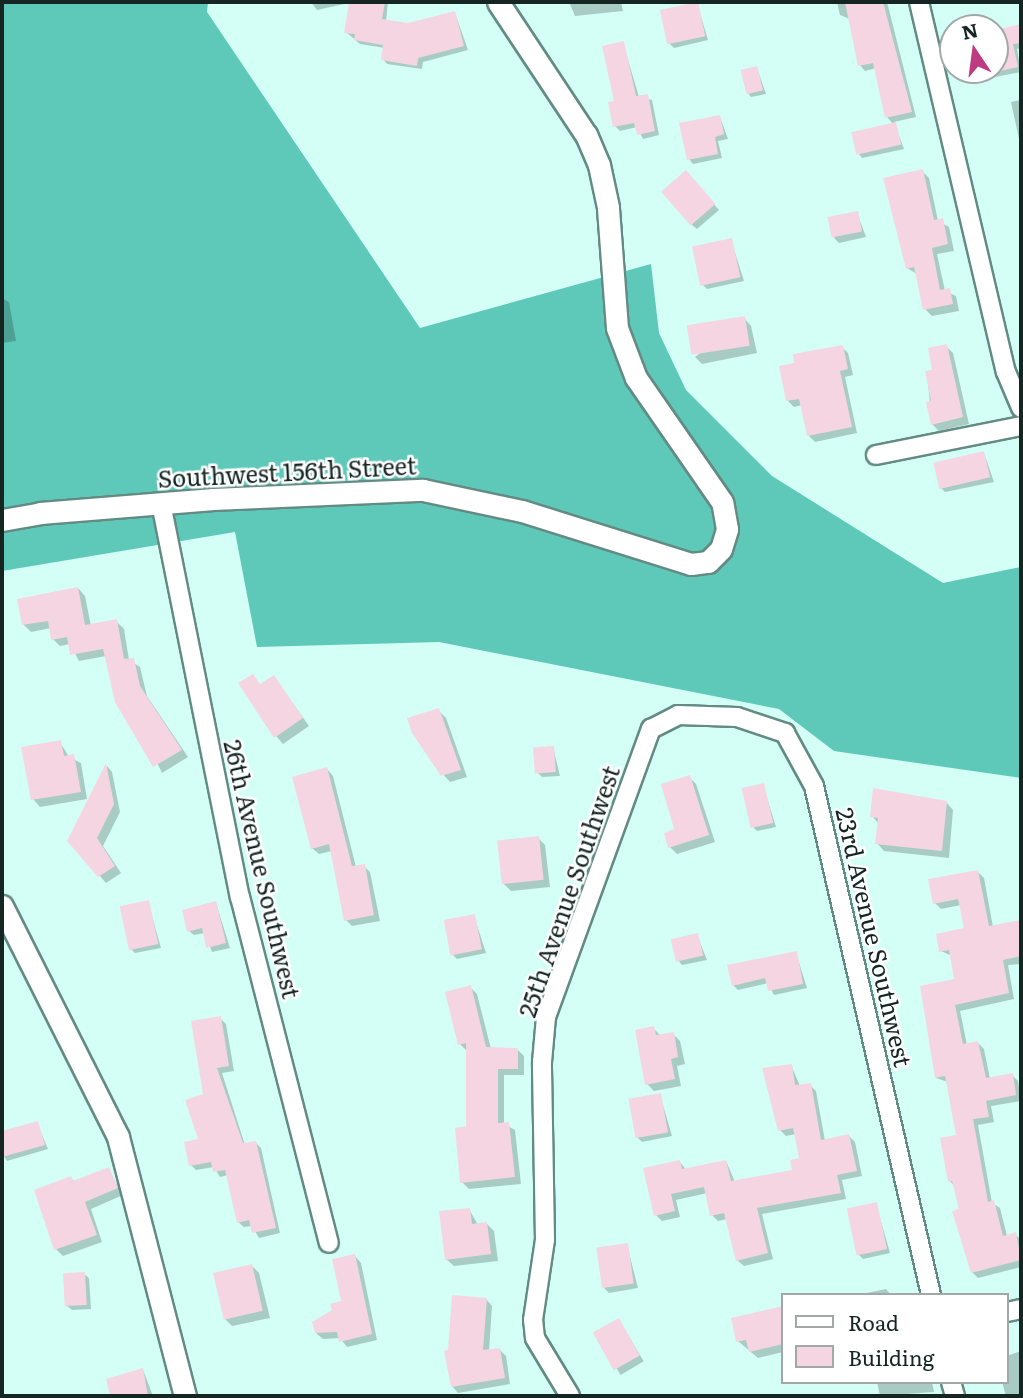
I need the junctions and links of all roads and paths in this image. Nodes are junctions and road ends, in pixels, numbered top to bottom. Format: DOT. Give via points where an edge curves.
graph roads {
  1 [pos="498,2"];
  2 [pos="919,2"];
  3 [pos="1021,408"];
  4 [pos="1021,426"];
  5 [pos="876,455"];
  6 [pos="162,503"];
  7 [pos="2,520"];
  8 [pos="651,729"];
  9 [pos="2,906"];
  10 [pos="329,1243"];
  11 [pos="931,1293"];
  12 [pos="185,1396"];
  13 [pos="570,1396"];
  1 -- 6 [label="street, Southwest 156th Street" via="586,135 599,165 608,207 617,328 636,378 722,502 727,529 721,549 708,562 691,565 522,512 423,490"];
  2 -- 3 [label="street" via="1006,372"];
  4 -- 5 [label="street"];
  6 -- 7 [label="street, Southwest 156th Street"];
  6 -- 10 [label="street, 26th Avenue Southwest" via="240,897"];
  8 -- 11 [label="street, 23rd Avenue Southwest" via="678,715 737,717 785,733 795,746 814,786 835,863"];
  8 -- 13 [label="street, 25th Avenue Southwest" via="546,1017 542,1062 545,1240 533,1320 535,1338"];
  9 -- 12 [label="street" via="118,1136"];
}
